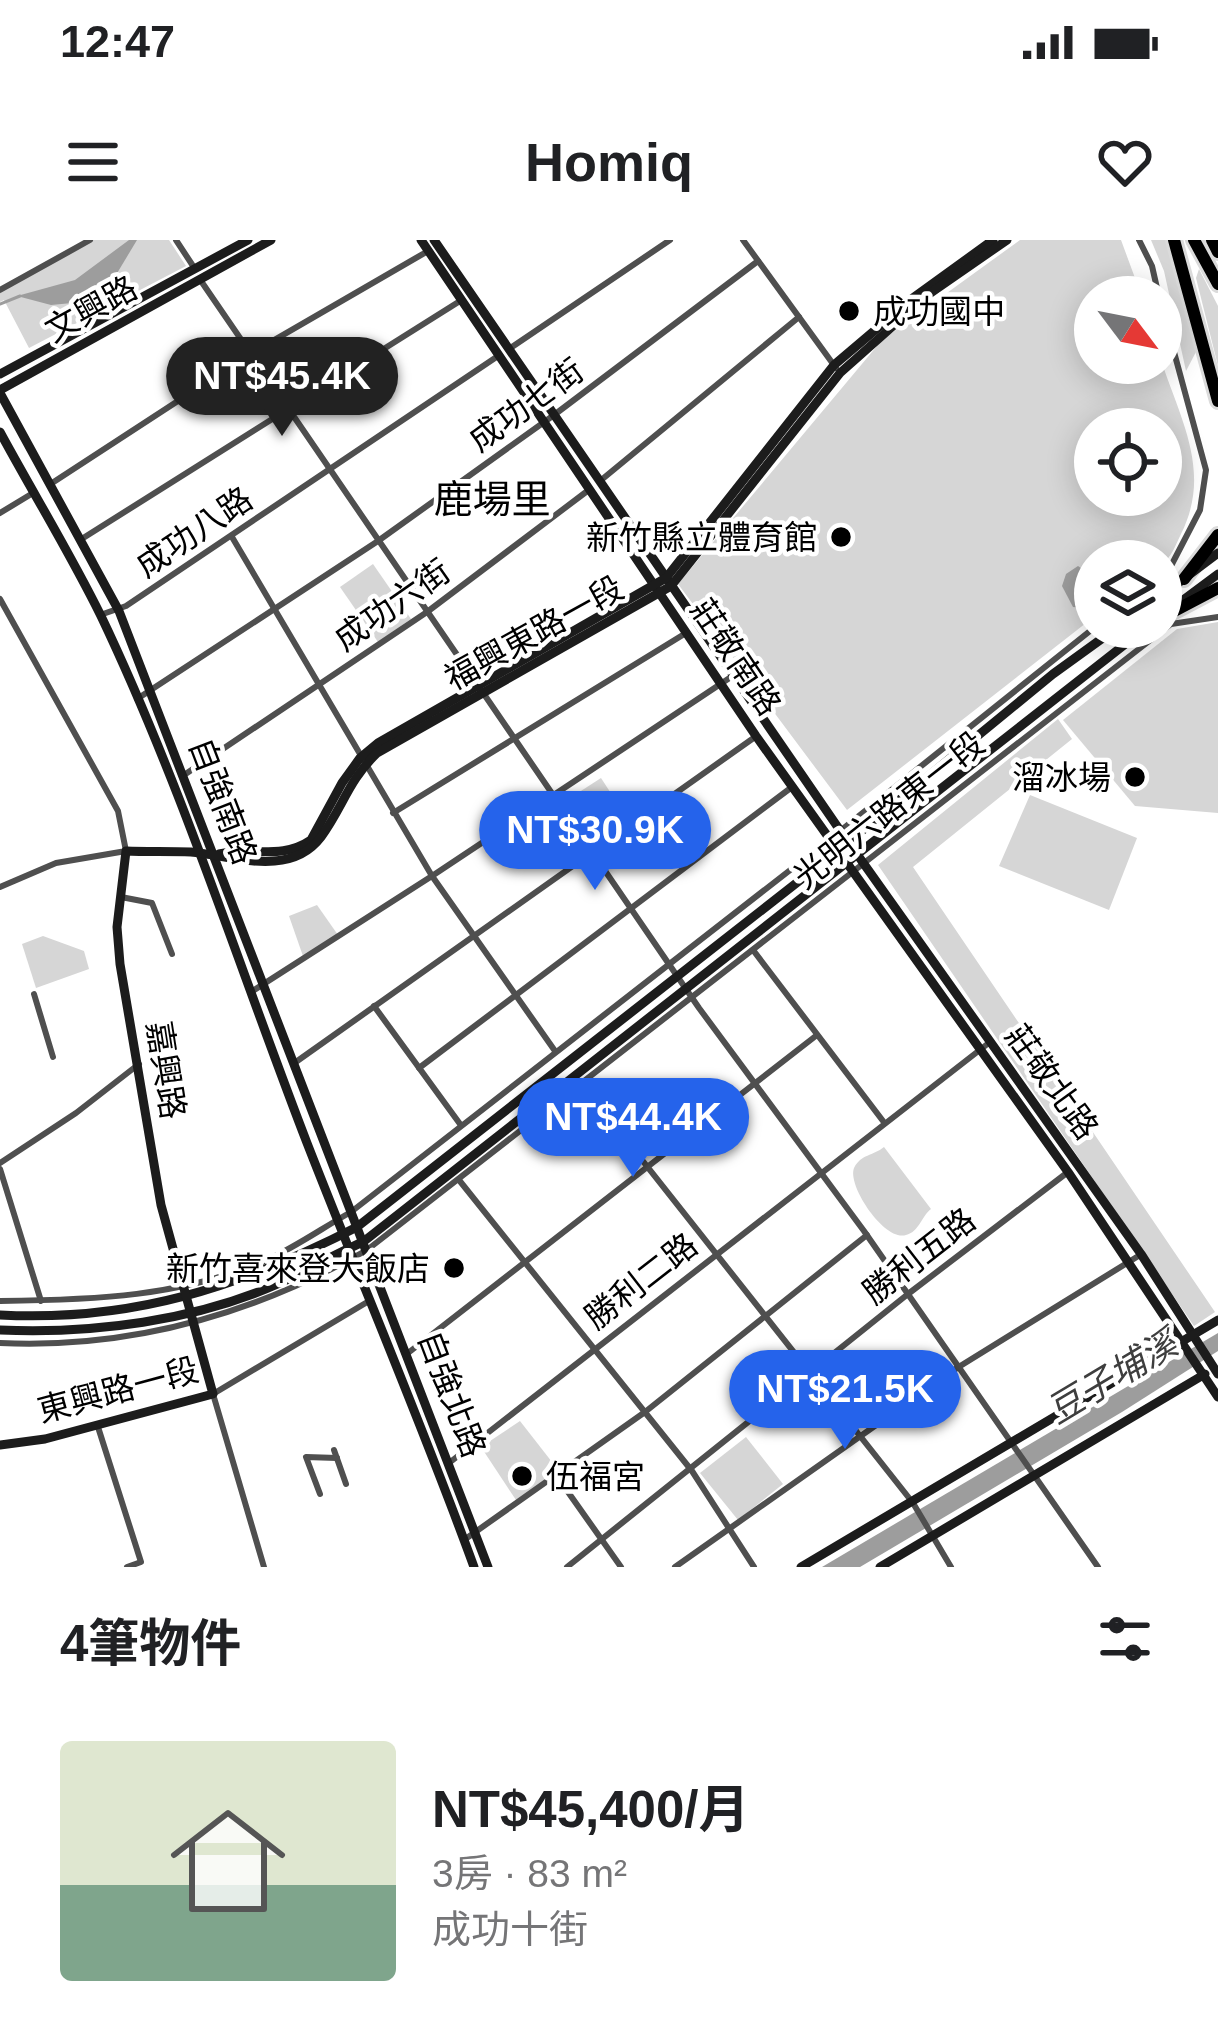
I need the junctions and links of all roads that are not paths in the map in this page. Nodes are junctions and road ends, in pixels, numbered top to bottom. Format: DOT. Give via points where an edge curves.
graph roads {
  1 [pos="89,240"];
  2 [pos="176,240"];
  3 [pos="248,240"];
  4 [pos="271,240"];
  5 [pos="421,240"];
  6 [pos="434,240"];
  7 [pos="670,240"];
  8 [pos="743,240"];
  9 [pos="993,240"];
  10 [pos="1007,240"];
  11 [pos="1138,240"];
  12 [pos="1174,240"];
  13 [pos="1194,240"];
  14 [pos="1211,240"];
  15 [pos="428,251"];
  16 [pos="1218,252"];
  17 [pos="758,261"];
  18 [pos="198,276"];
  19 [pos="1154,276"];
  20 [pos="1218,284"];
  21 [pos="0,290"];
  22 [pos="460,302"];
  23 [pos="799,316"];
  24 [pos="250,354"];
  25 [pos="502,354"];
  26 [pos="837,369"];
  27 [pos="0,374"];
  28 [pos="1182,381"];
  29 [pos="0,392"];
  30 [pos="1218,401"];
  31 [pos="289,410"];
  32 [pos="554,416"];
  33 [pos="543,423"];
  34 [pos="0,432"];
  35 [pos="330,470"];
  36 [pos="602,480"];
  37 [pos="49,484"];
  38 [pos="589,490"];
  39 [pos="33,493"];
  40 [pos="0,513"];
  41 [pos="1218,536"];
  42 [pos="232,537"];
  43 [pos="80,540"];
  44 [pos="378,541"];
  45 [pos="1182,545"];
  46 [pos="1218,553"];
  47 [pos="1218,574"];
  48 [pos="1184,579"];
  49 [pos="669,582"];
  50 [pos="1218,588"];
  51 [pos="658,590"];
  52 [pos="0,599"];
  53 [pos="1182,604"];
  54 [pos="1182,609"];
  55 [pos="119,610"];
  56 [pos="276,611"];
  57 [pos="427,612"];
  58 [pos="100,615"];
  59 [pos="1218,617"];
  60 [pos="1182,618"];
  61 [pos="686,633"];
  62 [pos="1074,644"];
  63 [pos="1089,648"];
  64 [pos="1121,648"];
  65 [pos="1128,648"];
  66 [pos="735,674"];
  67 [pos="1053,674"];
  68 [pos="1029,680"];
  69 [pos="319,685"];
  70 [pos="721,685"];
  71 [pos="479,689"];
  72 [pos="151,692"];
  73 [pos="137,699"];
  74 [pos="756,736"];
  75 [pos="512,737"];
  76 [pos="362,761"];
  77 [pos="185,775"];
  78 [pos="170,781"];
  79 [pos="791,787"];
  80 [pos="553,797"];
  81 [pos="393,813"];
  82 [pos="841,831"];
  83 [pos="828,840"];
  84 [pos="848,842"];
  85 [pos="126,851"];
  86 [pos="836,852"];
  87 [pos="592,853"];
  88 [pos="202,854"];
  89 [pos="215,854"];
  90 [pos="862,860"];
  91 [pos="849,870"];
  92 [pos="432,877"];
  93 [pos="1,884"];
  94 [pos="118,897"];
  95 [pos="632,909"];
  96 [pos="473,937"];
  97 [pos="753,950"];
  98 [pos="172,954"];
  99 [pos="674,970"];
  100 [pos="262,985"];
  101 [pos="251,992"];
  102 [pos="690,993"];
  103 [pos="34,994"];
  104 [pos="517,996"];
  105 [pos="374,1006"];
  106 [pos="817,1035"];
  107 [pos="985,1045"];
  108 [pos="555,1051"];
  109 [pos="53,1058"];
  110 [pos="139,1064"];
  111 [pos="293,1064"];
  112 [pos="419,1068"];
  113 [pos="756,1081"];
  114 [pos="582,1084"];
  115 [pos="883,1121"];
  116 [pos="460,1124"];
  117 [pos="648,1165"];
  118 [pos="0,1166"];
  119 [pos="1073,1168"];
  120 [pos="820,1170"];
  121 [pos="459,1180"];
  122 [pos="351,1212"];
  123 [pos="339,1219"];
  124 [pos="356,1227"];
  125 [pos="344,1234"];
  126 [pos="867,1235"];
  127 [pos="365,1246"];
  128 [pos="717,1252"];
  129 [pos="352,1253"];
  130 [pos="1135,1257"];
  131 [pos="528,1262"];
  132 [pos="187,1291"];
  133 [pos="908,1294"];
  134 [pos="0,1301"];
  135 [pos="41,1301"];
  136 [pos="370,1301"];
  137 [pos="0,1315"];
  138 [pos="763,1315"];
  139 [pos="193,1318"];
  140 [pos="1218,1320"];
  141 [pos="2,1330"];
  142 [pos="1195,1339"];
  143 [pos="3,1344"];
  144 [pos="1183,1346"];
  145 [pos="596,1347"];
  146 [pos="408,1353"];
  147 [pos="957,1368"];
  148 [pos="1215,1368"];
  149 [pos="1200,1371"];
  150 [pos="809,1374"];
  151 [pos="213,1394"];
  152 [pos="1218,1396"];
  153 [pos="645,1412"];
  154 [pos="98,1426"];
  155 [pos="858,1436"];
  156 [pos="1010,1442"];
  157 [pos="0,1445"];
  158 [pos="450,1463"];
  159 [pos="436,1468"];
  160 [pos="692,1471"];
  161 [pos="556,1475"];
  162 [pos="1032,1476"];
  163 [pos="346,1484"];
  164 [pos="320,1494"];
  165 [pos="913,1503"];
  166 [pos="731,1528"];
  167 [pos="476,1533"];
  168 [pos="933,1534"];
  169 [pos="603,1539"];
  170 [pos="464,1540"];
  171 [pos="127,1567"];
  172 [pos="264,1567"];
  173 [pos="474,1567"];
  174 [pos="488,1567"];
  175 [pos="567,1567"];
  176 [pos="621,1567"];
  177 [pos="675,1567"];
  178 [pos="754,1567"];
  179 [pos="801,1567"];
  180 [pos="880,1567"];
  181 [pos="951,1567"];
  182 [pos="1099,1567"];
  1 -- 21 [label="street"];
  2 -- 18 [label="street"];
  3 -- 18 [label="street, 文興路"];
  4 -- 18 [label="street, 文興路"];
  5 -- 15 [label="street, 莊敬南路"];
  6 -- 25 [label="street, 莊敬南路"];
  7 -- 25 [label="street, 成功八路"];
  8 -- 17 [label="street"];
  9 -- 26 [label="street, 福興東路一段" via="913,298"];
  10 -- 26 [label="street, 福興東路一段"];
  11 -- 19 [label="street"];
  12 -- 30 [label="highway"];
  13 -- 20 [label="highway"];
  14 -- 16 [label="highway"];
  15 -- 22 [label="street, 莊敬南路"];
  15 -- 24 [label="street"];
  17 -- 23 [label="street"];
  17 -- 32 [label="street, 成功七街"];
  18 -- 24 [label="street"];
  18 -- 27 [label="street, 文興路"];
  18 -- 29 [label="street, 文興路"];
  22 -- 25 [label="street, 莊敬南路"];
  22 -- 31 [label="street"];
  23 -- 26 [label="street"];
  23 -- 36 [label="street, 成功六街"];
  24 -- 31 [label="street"];
  24 -- 37 [label="street"];
  25 -- 32 [label="street, 莊敬南路"];
  25 -- 33 [label="street, 莊敬南路"];
  25 -- 35 [label="street, 成功八路"];
  26 -- 49 [label="street, 福興東路一段"];
  28 -- 45 [label="street" via="1206,470 1200,510"];
  29 -- 37 [label="street, 自強南路"];
  31 -- 35 [label="street"];
  31 -- 43 [label="street"];
  32 -- 33 [label="street, 成功七街"];
  32 -- 36 [label="street, 莊敬南路"];
  33 -- 38 [label="street, 莊敬南路"];
  33 -- 44 [label="street, 成功七街"];
  34 -- 39 [label="street, 自強南路"];
  35 -- 42 [label="street, 成功八路"];
  35 -- 44 [label="street"];
  36 -- 38 [label="street, 成功六街"];
  36 -- 49 [label="street, 莊敬南路"];
  37 -- 43 [label="street, 自強南路"];
  38 -- 51 [label="street, 莊敬南路"];
  38 -- 57 [label="street, 成功六街"];
  39 -- 40 [label="street"];
  39 -- 58 [label="street, 自強南路"];
  41 -- 48 [label="highway"];
  42 -- 55 [label="street, 成功八路"];
  42 -- 56 [label="street"];
  43 -- 55 [label="street, 自強南路"];
  44 -- 56 [label="street, 成功七街"];
  44 -- 57 [label="street"];
  46 -- 48 [label="street"];
  47 -- 53 [label="street, 光明六路東一段"];
  49 -- 51 [label="street, 福興東路一段"];
  49 -- 66 [label="street, 莊敬南路"];
  50 -- 54 [label="highway"];
  51 -- 61 [label="street, 莊敬南路"];
  51 -- 71 [label="street, 福興東路一段"];
  52 -- 85 [label="street, 嘉興路" via="118,812"];
  55 -- 58 [label="street, 成功八路"];
  55 -- 72 [label="street, 自強南路"];
  56 -- 69 [label="street"];
  56 -- 72 [label="street, 成功七街"];
  57 -- 69 [label="street, 成功六街"];
  57 -- 71 [label="street"];
  58 -- 73 [label="street, 自強南路"];
  59 -- 60 [label="street"];
  61 -- 70 [label="street, 莊敬南路"];
  61 -- 75 [label="street"];
  62 -- 68 [label="street, 光明六路東一段"];
  63 -- 67 [label="street, 光明六路東一段"];
  64 -- 90 [label="street, 光明六路東一段"];
  65 -- 90 [label="street, 光明六路東一段"];
  66 -- 70 [label="street"];
  66 -- 82 [label="street, 莊敬南路"];
  67 -- 68 [label="street"];
  67 -- 84 [label="street, 光明六路東一段"];
  68 -- 82 [label="street, 光明六路東一段"];
  69 -- 76 [label="street"];
  69 -- 77 [label="street, 成功六街"];
  70 -- 74 [label="street, 莊敬南路"];
  70 -- 80 [label="street"];
  71 -- 75 [label="street"];
  71 -- 76 [label="street, 福興東路一段"];
  72 -- 73 [label="street, 成功七街"];
  72 -- 77 [label="street, 自強南路"];
  73 -- 78 [label="street, 自強南路"];
  74 -- 79 [label="street, 莊敬南路"];
  74 -- 87 [label="street"];
  75 -- 80 [label="street"];
  75 -- 81 [label="street"];
  76 -- 81 [label="street"];
  76 -- 89 [label="street, 福興東路一段" via="320,838 299,856"];
  77 -- 78 [label="street, 成功六街"];
  77 -- 89 [label="street, 自強南路"];
  78 -- 88 [label="street, 自強南路"];
  79 -- 83 [label="street, 莊敬南路"];
  79 -- 95 [label="street"];
  80 -- 87 [label="street"];
  80 -- 92 [label="street"];
  81 -- 92 [label="street"];
  82 -- 83 [label="street, 光明六路東一段"];
  82 -- 84 [label="street, 莊敬南路"];
  83 -- 86 [label="street, 莊敬南路"];
  83 -- 99 [label="street, 光明六路東一段"];
  84 -- 86 [label="street, 光明六路東一段"];
  84 -- 90 [label="street, 莊敬南路"];
  85 -- 88 [label="street, 福興東路一段"];
  85 -- 93 [label="street" via="56,863"];
  85 -- 94 [label="street, 嘉興路"];
  86 -- 91 [label="street, 莊敬南路"];
  86 -- 99 [label="street, 光明六路東一段"];
  87 -- 95 [label="street"];
  87 -- 96 [label="street"];
  88 -- 89 [label="street, 福興東路一段"];
  88 -- 101 [label="street, 自強南路"];
  89 -- 100 [label="street, 自強南路"];
  90 -- 91 [label="street, 光明六路東一段"];
  90 -- 107 [label="street, 莊敬北路"];
  91 -- 97 [label="street, 光明六路東一段"];
  91 -- 102 [label="street, 光明六路東一段"];
  91 -- 107 [label="street, 莊敬北路"];
  92 -- 96 [label="street"];
  92 -- 100 [label="street"];
  94 -- 98 [label="street" via="152,903"];
  94 -- 110 [label="street, 嘉興路" via="118,952"];
  95 -- 99 [label="street"];
  95 -- 104 [label="street"];
  96 -- 104 [label="street"];
  96 -- 105 [label="street"];
  97 -- 102 [label="street, 光明六路東一段"];
  97 -- 106 [label="street"];
  99 -- 102 [label="street"];
  99 -- 108 [label="street, 光明六路東一段"];
  99 -- 124 [label="street, 光明六路東一段"];
  100 -- 101 [label="street"];
  100 -- 111 [label="street, 自強南路"];
  101 -- 123 [label="street, 自強南路"];
  102 -- 113 [label="street"];
  102 -- 114 [label="street, 光明六路東一段"];
  102 -- 127 [label="street, 光明六路東一段"];
  103 -- 109 [label="street"];
  104 -- 108 [label="street"];
  104 -- 112 [label="street"];
  105 -- 111 [label="street"];
  105 -- 112 [label="street"];
  106 -- 113 [label="street"];
  106 -- 115 [label="street"];
  107 -- 115 [label="street, 勝利二路"];
  107 -- 119 [label="street, 莊敬北路"];
  108 -- 116 [label="street, 光明六路東一段"];
  110 -- 118 [label="street"];
  110 -- 132 [label="street, 嘉興路" via="161,1205"];
  111 -- 122 [label="street, 自強南路"];
  112 -- 116 [label="street"];
  113 -- 117 [label="street"];
  113 -- 120 [label="street"];
  114 -- 117 [label="street"];
  114 -- 121 [label="street, 光明六路東一段"];
  115 -- 120 [label="street, 勝利二路"];
  116 -- 122 [label="street, 光明六路東一段"];
  117 -- 128 [label="street"];
  117 -- 131 [label="street"];
  118 -- 135 [label="street"];
  119 -- 130 [label="street, 莊敬北路"];
  119 -- 133 [label="street, 勝利五路"];
  120 -- 126 [label="street"];
  120 -- 128 [label="street, 勝利二路"];
  121 -- 127 [label="street, 光明六路東一段"];
  121 -- 131 [label="street"];
  122 -- 123 [label="street, 光明六路東一段"];
  122 -- 124 [label="street, 自強南路"];
  123 -- 125 [label="street, 自強南路"];
  123 -- 132 [label="street, 光明六路東一段"];
  124 -- 125 [label="street, 光明六路東一段"];
  124 -- 127 [label="street, 自強南路"];
  125 -- 129 [label="street, 自強南路"];
  125 -- 132 [label="street, 光明六路東一段" via="273,1269"];
  126 -- 133 [label="street"];
  126 -- 138 [label="street"];
  127 -- 129 [label="street, 光明六路東一段"];
  127 -- 146 [label="street, 自強北路"];
  128 -- 138 [label="street"];
  128 -- 145 [label="street, 勝利二路"];
  129 -- 136 [label="street, 自強北路"];
  129 -- 139 [label="street, 光明六路東一段"];
  130 -- 142 [label="street, 莊敬北路"];
  130 -- 144 [label="street, 莊敬北路"];
  130 -- 147 [label="street"];
  131 -- 145 [label="street"];
  131 -- 146 [label="street"];
  132 -- 135 [label="street, 光明六路東一段"];
  132 -- 137 [label="street, 光明六路東一段" via="58,1318"];
  132 -- 139 [label="street, 嘉興路"];
  133 -- 147 [label="street"];
  133 -- 150 [label="street, 勝利五路"];
  134 -- 135 [label="street, 光明六路東一段"];
  136 -- 151 [label="street, 東興路一段"];
  136 -- 159 [label="street, 自強北路"];
  137 -- 141 [label="street"];
  138 -- 150 [label="street"];
  138 -- 153 [label="street"];
  139 -- 141 [label="street, 光明六路東一段"];
  139 -- 143 [label="street" via="58,1346"];
  139 -- 151 [label="street, 嘉興路"];
  140 -- 142 [label="street"];
  141 -- 143 [label="street"];
  142 -- 144 [label="street"];
  142 -- 148 [label="street, 莊敬北路"];
  144 -- 149 [label="street, 莊敬北路"];
  144 -- 156 [label="street"];
  145 -- 153 [label="street"];
  145 -- 158 [label="street, 勝利二路"];
  146 -- 158 [label="street, 自強北路"];
  147 -- 155 [label="street"];
  147 -- 156 [label="street"];
  148 -- 149 [label="street"];
  149 -- 152 [label="street"];
  149 -- 162 [label="street"];
  150 -- 155 [label="street"];
  150 -- 160 [label="street, 勝利五路"];
  151 -- 154 [label="street, 東興路一段"];
  151 -- 172 [label="street, 嘉興路"];
  153 -- 160 [label="street"];
  153 -- 161 [label="street"];
  154 -- 157 [label="street, 東興路一段"];
  154 -- 171 [label="street" via="141,1562"];
  155 -- 165 [label="street"];
  155 -- 166 [label="street"];
  156 -- 162 [label="street"];
  156 -- 165 [label="street"];
  158 -- 159 [label="street, 勝利二路"];
  158 -- 167 [label="street, 自強北路"];
  159 -- 170 [label="street, 自強北路"];
  160 -- 166 [label="street"];
  160 -- 169 [label="street, 勝利五路"];
  161 -- 167 [label="street"];
  161 -- 169 [label="street"];
  162 -- 168 [label="street"];
  162 -- 182 [label="street"];
  163 -- 164 [label="street" via="335,1454 306,1457"];
  165 -- 168 [label="street"];
  165 -- 179 [label="street"];
  166 -- 177 [label="street"];
  166 -- 178 [label="street"];
  167 -- 170 [label="street"];
  167 -- 174 [label="street, 自強北路"];
  168 -- 180 [label="street"];
  168 -- 181 [label="street"];
  169 -- 175 [label="street, 勝利五路"];
  169 -- 176 [label="street"];
  170 -- 173 [label="street, 自強北路"];
}
